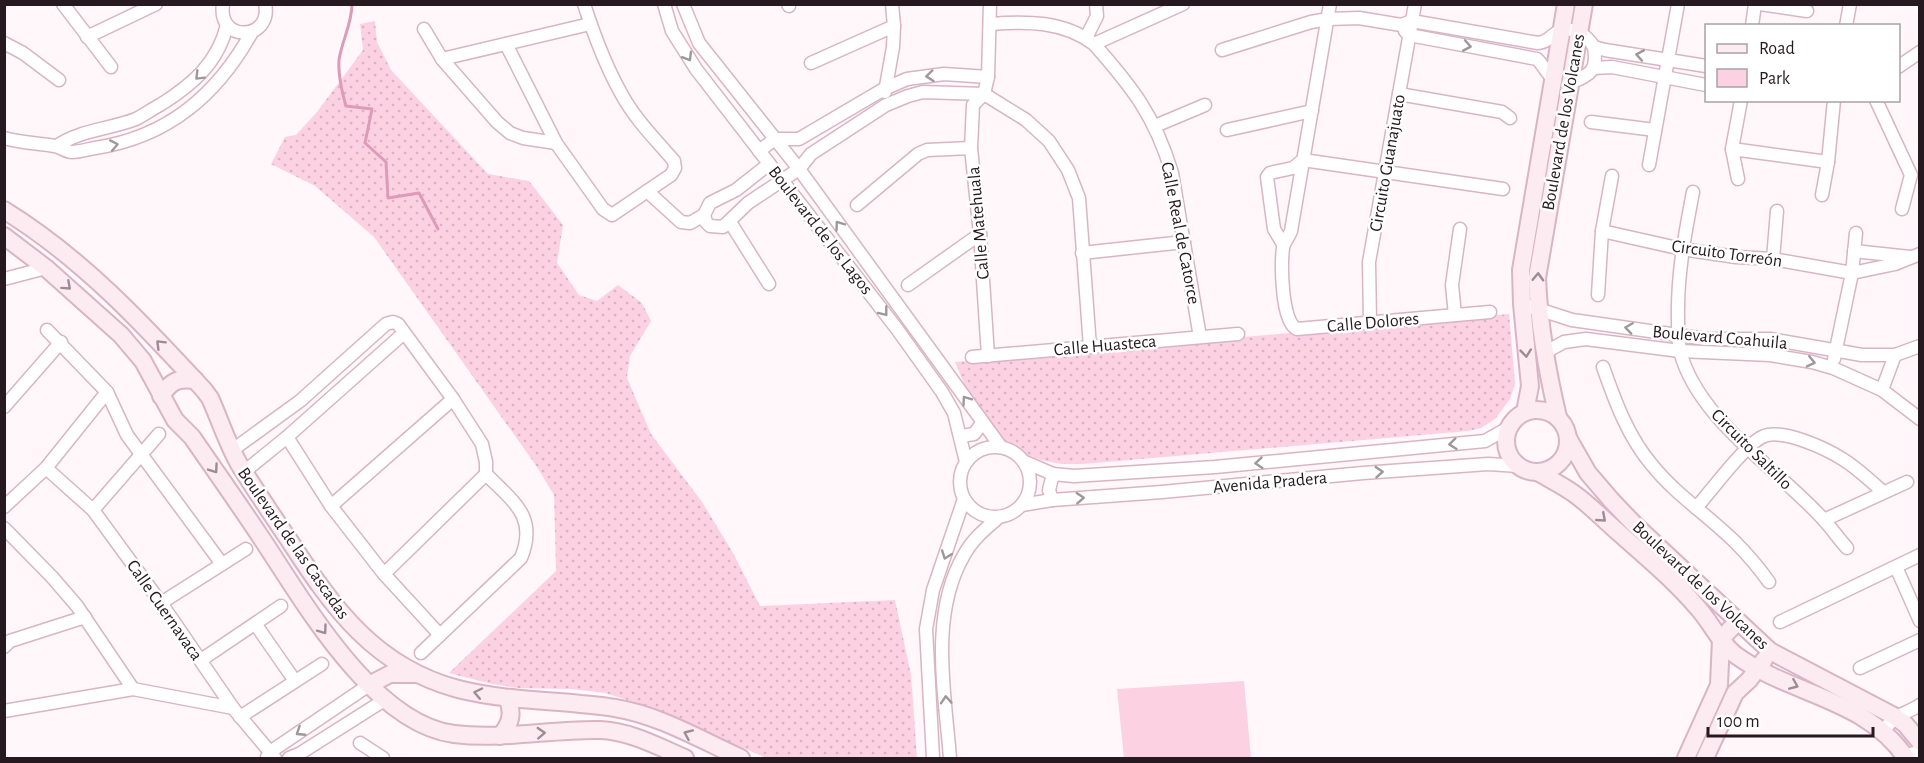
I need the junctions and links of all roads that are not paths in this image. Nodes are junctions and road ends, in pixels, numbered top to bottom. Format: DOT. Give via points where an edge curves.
graph roads {
  1 [pos="63,4"];
  2 [pos="156,4"];
  3 [pos="223,4"];
  4 [pos="265,4"];
  5 [pos="584,4"];
  6 [pos="664,4"];
  7 [pos="683,4"];
  8 [pos="892,4"];
  9 [pos="990,4"];
  10 [pos="1096,4"];
  11 [pos="1182,4"];
  12 [pos="1330,4"];
  13 [pos="1415,4"];
  14 [pos="1566,4"];
  15 [pos="1584,4"];
  16 [pos="1678,4"];
  17 [pos="1758,4"];
  18 [pos="1850,4"];
  19 [pos="1807,11"];
  20 [pos="1328,19"];
  21 [pos="590,24"];
  22 [pos="991,24"];
  23 [pos="1753,24"];
  24 [pos="1846,24"];
  25 [pos="227,25"];
  26 [pos="894,26"];
  27 [pos="1407,27"];
  28 [pos="424,29"];
  29 [pos="1570,31"];
  30 [pos="252,32"];
  31 [pos="87,37"];
  32 [pos="1090,41"];
  33 [pos="1546,42"];
  34 [pos="4,43"];
  35 [pos="506,44"];
  36 [pos="1594,46"];
  37 [pos="1222,50"];
  38 [pos="1920,52"];
  39 [pos="442,59"];
  40 [pos="1667,60"];
  41 [pos="1541,62"];
  42 [pos="811,63"];
  43 [pos="1705,66"];
  44 [pos="1900,66"];
  45 [pos="111,67"];
  46 [pos="1593,68"];
  47 [pos="988,77"];
  48 [pos="1664,78"];
  49 [pos="59,80"];
  50 [pos="1562,81"];
  51 [pos="1705,85"];
  52 [pos="885,89"];
  53 [pos="984,94"];
  54 [pos="1399,94"];
  55 [pos="1741,102"];
  56 [pos="1834,102"];
  57 [pos="1877,102"];
  58 [pos="885,105"];
  59 [pos="1205,105"];
  60 [pos="1312,111"];
  61 [pos="137,118"];
  62 [pos="1510,118"];
  63 [pos="834,119"];
  64 [pos="1591,122"];
  65 [pos="1155,126"];
  66 [pos="1227,130"];
  67 [pos="1655,130"];
  68 [pos="843,133"];
  69 [pos="144,135"];
  70 [pos="4,138"];
  71 [pos="775,139"];
  72 [pos="799,139"];
  73 [pos="556,143"];
  74 [pos="57,146"];
  75 [pos="971,148"];
  76 [pos="1732,149"];
  77 [pos="759,151"];
  78 [pos="810,154"];
  79 [pos="1303,160"];
  80 [pos="1828,162"];
  81 [pos="769,164"];
  82 [pos="1649,165"];
  83 [pos="798,169"];
  84 [pos="1385,172"];
  85 [pos="1916,173"];
  86 [pos="1612,176"];
  87 [pos="1738,179"];
  88 [pos="782,180"];
  89 [pos="1503,189"];
  90 [pos="647,191"];
  91 [pos="1693,192"];
  92 [pos="1822,195"];
  93 [pos="857,205"];
  94 [pos="1902,209"];
  95 [pos="4,210"];
  96 [pos="1777,211"];
  97 [pos="704,215"];
  98 [pos="730,222"];
  99 [pos="1460,229"];
  100 [pos="1602,231"];
  101 [pos="1856,233"];
  102 [pos="980,234"];
  103 [pos="1184,242"];
  104 [pos="7,243"];
  105 [pos="1283,244"];
  106 [pos="1682,249"];
  107 [pos="1854,251"];
  108 [pos="1082,253"];
  109 [pos="1915,256"];
  110 [pos="1773,259"];
  111 [pos="46,268"];
  112 [pos="1852,273"];
  113 [pos="4,279"];
  114 [pos="769,284"];
  115 [pos="908,285"];
  116 [pos="1598,295"];
  117 [pos="1530,307"];
  118 [pos="1490,312"];
  119 [pos="1455,315"];
  120 [pos="1563,318"];
  121 [pos="1370,322"];
  122 [pos="47,330"];
  123 [pos="404,333"];
  124 [pos="1238,334"];
  125 [pos="1678,336"];
  126 [pos="1200,337"];
  127 [pos="61,342"];
  128 [pos="1564,342"];
  129 [pos="1090,346"];
  130 [pos="1920,346"];
  131 [pos="1680,351"];
  132 [pos="1836,351"];
  133 [pos="1544,352"];
  134 [pos="1895,355"];
  135 [pos="988,356"];
  136 [pos="972,357"];
  137 [pos="1603,367"];
  138 [pos="1833,368"];
  139 [pos="195,380"];
  140 [pos="1530,386"];
  141 [pos="1551,387"];
  142 [pos="1882,390"];
  143 [pos="107,392"];
  144 [pos="161,396"];
  145 [pos="453,399"];
  146 [pos="300,401"];
  147 [pos="4,407"];
  148 [pos="1525,412"];
  149 [pos="311,415"];
  150 [pos="1558,417"];
  151 [pos="218,418"];
  152 [pos="1920,418"];
  153 [pos="982,423"];
  154 [pos="1508,428"];
  155 [pos="159,434"];
  156 [pos="961,436"];
  157 [pos="192,437"];
  158 [pos="287,437"];
  159 [pos="1568,438"];
  160 [pos="1485,441"];
  161 [pos="1001,447"];
  162 [pos="1748,447"];
  163 [pos="233,452"];
  164 [pos="141,455"];
  165 [pos="1338,456"];
  166 [pos="966,462"];
  167 [pos="1025,462"];
  168 [pos="1488,464"];
  169 [pos="1519,466"];
  170 [pos="1215,467"];
  171 [pos="46,468"];
  172 [pos="244,472"];
  173 [pos="1538,472"];
  174 [pos="1588,473"];
  175 [pos="486,474"];
  176 [pos="1053,474"];
  177 [pos="1339,475"];
  178 [pos="1907,482"];
  179 [pos="1216,486"];
  180 [pos="1883,492"];
  181 [pos="1573,493"];
  182 [pos="964,500"];
  183 [pos="1052,500"];
  184 [pos="1022,505"];
  185 [pos="331,506"];
  186 [pos="4,507"];
  187 [pos="1696,508"];
  188 [pos="93,510"];
  189 [pos="998,518"];
  190 [pos="1824,520"];
  191 [pos="4,528"];
  192 [pos="955,529"];
  193 [pos="975,538"];
  194 [pos="246,549"];
  195 [pos="1847,549"];
  196 [pos="1920,555"];
  197 [pos="222,564"];
  198 [pos="1896,567"];
  199 [pos="384,574"];
  200 [pos="1769,582"];
  201 [pos="161,603"];
  202 [pos="281,606"];
  203 [pos="85,617"];
  204 [pos="1920,621"];
  205 [pos="1737,622"];
  206 [pos="1780,622"];
  207 [pos="256,625"];
  208 [pos="440,635"];
  209 [pos="1721,639"];
  210 [pos="1920,640"];
  211 [pos="6,641"];
  212 [pos="1770,651"];
  213 [pos="421,653"];
  214 [pos="201,660"];
  215 [pos="322,664"];
  216 [pos="1860,668"];
  217 [pos="1758,670"];
  218 [pos="420,675"];
  219 [pos="295,681"];
  220 [pos="369,685"];
  221 [pos="1719,685"];
  222 [pos="133,689"];
  223 [pos="1735,693"];
  224 [pos="386,699"];
  225 [pos="508,699"];
  226 [pos="1918,708"];
  227 [pos="4,711"];
  228 [pos="237,713"];
  229 [pos="324,717"];
  230 [pos="1894,717"];
  231 [pos="335,731"];
  232 [pos="1884,733"];
  233 [pos="500,736"];
  234 [pos="360,742"];
  235 [pos="1920,742"];
  236 [pos="1910,755"];
  237 [pos="271,756"];
  238 [pos="1686,758"];
  239 [pos="289,759"];
  240 [pos="382,759"];
  241 [pos="686,759"];
  242 [pos="741,759"];
  243 [pos="933,759"];
  244 [pos="950,759"];
  245 [pos="1705,759"];
  1 -- 31 [label="street"];
  2 -- 31 [label="street"];
  3 -- 25 [label="street"];
  4 -- 30 [label="street" via="264,20"];
  5 -- 21 [label="street"];
  6 -- 77 [label="street, Boulevard de los Lagos, one-way" via="672,31 696,69"];
  7 -- 71 [label="street, Boulevard de los Lagos" via="699,43"];
  8 -- 26 [label="street"];
  9 -- 22 [label="street, Calle Matehuala"];
  10 -- 32 [label="street"];
  11 -- 32 [label="street"];
  12 -- 20 [label="street"];
  13 -- 27 [label="street, Circuito Guanajuato"];
  14 -- 29 [label="street, Boulevard de los Volcanes"];
  15 -- 29 [label="street, Boulevard de los Volcanes"];
  16 -- 40 [label="street"];
  17 -- 19 [label="street"];
  17 -- 23 [label="street"];
  18 -- 24 [label="street"];
  20 -- 27 [label="street" via="1359,18"];
  20 -- 37 [label="street"];
  20 -- 60 [label="street"];
  21 -- 35 [label="street"];
  21 -- 90 [label="street" via="621,95 674,161 671,175"];
  22 -- 32 [label="street" via="1045,24"];
  22 -- 47 [label="street, Calle Matehuala"];
  25 -- 30 [label="street" via="238,33"];
  25 -- 61 [label="street, one-way" via="220,48 201,75"];
  26 -- 42 [label="street"];
  26 -- 52 [label="street"];
  27 -- 33 [label="street"];
  27 -- 41 [label="street, one-way"];
  27 -- 54 [label="street, Circuito Guanajuato"];
  28 -- 39 [label="street"];
  29 -- 33 [label="street" via="1555,34"];
  29 -- 36 [label="street" via="1588,37"];
  29 -- 50 [label="street, Boulevard de los Volcanes"];
  30 -- 69 [label="street" via="223,77 204,96 166,125"];
  31 -- 45 [label="street"];
  32 -- 65 [label="street, Calle Real de Catorce" via="1136,93"];
  33 -- 41 [label="street"];
  34 -- 49 [label="street"];
  35 -- 39 [label="street"];
  35 -- 73 [label="street"];
  40 -- 36 [label="street, one-way"];
  36 -- 46 [label="street"];
  38 -- 44 [label="street"];
  39 -- 73 [label="street" via="510,133"];
  40 -- 43 [label="street"];
  40 -- 48 [label="street"];
  41 -- 50 [label="street" via="1544,71"];
  46 -- 48 [label="street" via="1612,67"];
  46 -- 50 [label="street" via="1586,77"];
  47 -- 52 [label="street, one-way" via="926,76"];
  47 -- 53 [label="street, Calle Matehuala"];
  48 -- 51 [label="street"];
  48 -- 67 [label="street"];
  50 -- 117 [label="street, Boulevard de los Volcanes" via="1521,270"];
  52 -- 58 [label="street"];
  52 -- 63 [label="street"];
  53 -- 58 [label="street" via="923,92"];
  53 -- 75 [label="street, Calle Matehuala" via="973,105"];
  53 -- 108 [label="street" via="1026,120 1049,141 1068,170 1079,198"];
  54 -- 62 [label="street" via="1502,112"];
  54 -- 84 [label="street, Circuito Guanajuato"];
  55 -- 76 [label="street"];
  56 -- 80 [label="street"];
  57 -- 85 [label="street"];
  58 -- 68 [label="street"];
  59 -- 65 [label="street"];
  60 -- 66 [label="street"];
  60 -- 79 [label="street"];
  61 -- 69 [label="street"];
  61 -- 74 [label="street" via="69,138"];
  63 -- 68 [label="street"];
  63 -- 72 [label="street"];
  64 -- 67 [label="street"];
  65 -- 103 [label="street, Calle Real de Catorce" via="1172,173"];
  67 -- 82 [label="street"];
  68 -- 78 [label="street"];
  74 -- 69 [label="street, one-way" via="70,152 119,144"];
  70 -- 74 [label="street"];
  71 -- 72 [label="street"];
  71 -- 77 [label="street"];
  71 -- 83 [label="street, Boulevard de los Lagos"];
  72 -- 78 [label="street"];
  73 -- 90 [label="street" via="607,213 612,215"];
  75 -- 93 [label="street" via="934,149 918,154"];
  75 -- 102 [label="street, Calle Matehuala"];
  76 -- 80 [label="street"];
  76 -- 87 [label="street"];
  77 -- 81 [label="street, Boulevard de los Lagos"];
  78 -- 83 [label="street"];
  79 -- 84 [label="street"];
  79 -- 105 [label="street" via="1291,231"];
  79 -- 105 [label="street" via="1267,177 1274,229"];
  80 -- 92 [label="street"];
  81 -- 88 [label="street, Boulevard de los Lagos"];
  81 -- 97 [label="street" via="736,190 710,203"];
  83 -- 88 [label="street"];
  153 -- 83 [label="street, Boulevard de los Lagos, one-way"];
  84 -- 89 [label="street"];
  84 -- 121 [label="street, Circuito Guanajuato" via="1369,262"];
  85 -- 94 [label="street"];
  86 -- 100 [label="street"];
  88 -- 98 [label="street" via="748,203"];
  88 -- 156 [label="street, Boulevard de los Lagos, one-way" via="942,392"];
  90 -- 97 [label="street" via="681,222 690,223"];
  91 -- 106 [label="street, Circuito Saltillo"];
  139 -- 95 [label="street, Boulevard de las Cascadas, one-way" via="97,279 62,249"];
  96 -- 110 [label="street"];
  97 -- 98 [label="street" via="710,226 723,227"];
  98 -- 114 [label="street"];
  99 -- 119 [label="street" via="1452,285"];
  100 -- 106 [label="street, Circuito Torreón"];
  100 -- 116 [label="street"];
  101 -- 107 [label="street"];
  102 -- 115 [label="street"];
  102 -- 135 [label="street, Calle Matehuala"];
  103 -- 108 [label="street"];
  103 -- 126 [label="street, Calle Real de Catorce"];
  104 -- 111 [label="street, Boulevard de las Cascadas"];
  105 -- 121 [label="street, Calle Dolores" via="1284,298 1292,327"];
  106 -- 110 [label="street, Circuito Torreón"];
  106 -- 125 [label="street, Circuito Saltillo"];
  107 -- 109 [label="street"];
  107 -- 112 [label="street"];
  108 -- 129 [label="street"];
  109 -- 112 [label="street"];
  110 -- 112 [label="street, Circuito Torreón"];
  111 -- 113 [label="street"];
  111 -- 144 [label="street, Boulevard de las Cascadas, one-way" via="121,335 143,361"];
  112 -- 132 [label="street"];
  117 -- 120 [label="street, Boulevard Coahuila"];
  117 -- 133 [label="street, Boulevard de los Volcanes"];
  117 -- 140 [label="street, Boulevard de los Volcanes, one-way"];
  118 -- 119 [label="street, Calle Dolores"];
  119 -- 121 [label="street, Calle Dolores"];
  125 -- 120 [label="street, Boulevard Coahuila, one-way"];
  120 -- 128 [label="street"];
  122 -- 127 [label="street"];
  123 -- 145 [label="street"];
  123 -- 146 [label="street" via="398,324 386,324"];
  123 -- 149 [label="street"];
  124 -- 126 [label="street, Calle Huasteca"];
  125 -- 131 [label="street, Circuito Saltillo"];
  125 -- 132 [label="street, Boulevard Coahuila" via="1770,339"];
  126 -- 129 [label="street, Calle Huasteca"];
  127 -- 143 [label="street"];
  127 -- 147 [label="street"];
  128 -- 131 [label="street, Boulevard Coahuila" via="1594,339"];
  128 -- 133 [label="street, Boulevard Coahuila"];
  129 -- 135 [label="street, Calle Huasteca"];
  130 -- 134 [label="street, Boulevard Coahuila"];
  131 -- 138 [label="street, Boulevard Coahuila, one-way" via="1770,355"];
  131 -- 162 [label="street, Circuito Saltillo" via="1709,406"];
  132 -- 134 [label="street, Boulevard Coahuila"];
  132 -- 138 [label="street"];
  133 -- 141 [label="street, Boulevard de los Volcanes"];
  134 -- 142 [label="street"];
  135 -- 136 [label="street, Calle Huasteca"];
  137 -- 187 [label="street" via="1638,446 1666,481"];
  138 -- 142 [label="street, Boulevard Coahuila"];
  139 -- 144 [label="street" via="174,380"];
  139 -- 151 [label="street, Boulevard de las Cascadas" via="210,398"];
  140 -- 141 [label="street"];
  140 -- 148 [label="street, Boulevard de los Volcanes"];
  141 -- 150 [label="street, Boulevard de los Volcanes"];
  142 -- 152 [label="street, Boulevard Coahuila"];
  143 -- 164 [label="street"];
  143 -- 171 [label="street"];
  144 -- 157 [label="street, Boulevard de las Cascadas" via="175,420"];
  145 -- 175 [label="street" via="482,444"];
  145 -- 185 [label="street"];
  146 -- 149 [label="street"];
  146 -- 163 [label="street"];
  148 -- 150 [label="street" via="1542,410"];
  148 -- 154 [label="street"];
  149 -- 158 [label="street"];
  150 -- 159 [label="street"];
  151 -- 157 [label="street" via="208,433"];
  151 -- 163 [label="street, Boulevard de las Cascadas"];
  153 -- 156 [label="street" via="974,434"];
  153 -- 161 [label="street, Boulevard de los Lagos"];
  154 -- 160 [label="street, Avenida Pradera"];
  154 -- 169 [label="street" via="1506,445"];
  155 -- 164 [label="street"];
  156 -- 166 [label="street, Boulevard de los Lagos"];
  157 -- 220 [label="street, Boulevard de las Cascadas, one-way" via="323,630"];
  158 -- 172 [label="street"];
  158 -- 185 [label="street"];
  159 -- 173 [label="street" via="1568,448 1557,465"];
  159 -- 174 [label="street, Boulevard de los Volcanes"];
  160 -- 165 [label="street, Avenida Pradera, one-way"];
  160 -- 168 [label="street"];
  161 -- 166 [label="street" via="981,449"];
  161 -- 167 [label="street"];
  162 -- 180 [label="street" via="1761,437 1784,435 1829,451"];
  162 -- 187 [label="street"];
  162 -- 190 [label="street, Circuito Saltillo"];
  163 -- 172 [label="street, Boulevard de las Cascadas"];
  164 -- 188 [label="street"];
  164 -- 197 [label="street"];
  165 -- 170 [label="street, Avenida Pradera, one-way"];
  165 -- 177 [label="street"];
  166 -- 182 [label="street" via="960,481"];
  167 -- 176 [label="street, Avenida Pradera"];
  167 -- 184 [label="street" via="1031,484"];
  168 -- 169 [label="street, Avenida Pradera"];
  177 -- 168 [label="street, Avenida Pradera, one-way"];
  169 -- 173 [label="street"];
  170 -- 176 [label="street, Avenida Pradera"];
  170 -- 179 [label="street"];
  171 -- 186 [label="street"];
  171 -- 188 [label="street, Calle Cuernavaca"];
  172 -- 218 [label="street, Boulevard de las Cascadas" via="354,629 376,648"];
  173 -- 181 [label="street, Boulevard de los Volcanes"];
  174 -- 181 [label="street"];
  174 -- 205 [label="street, Boulevard de los Volcanes" via="1634,524"];
  175 -- 199 [label="street"];
  175 -- 208 [label="street" via="521,510 526,522 526,543 521,558"];
  176 -- 183 [label="street" via="1049,490"];
  177 -- 179 [label="street, Avenida Pradera"];
  178 -- 180 [label="street"];
  183 -- 179 [label="street, Avenida Pradera, one-way"];
  180 -- 190 [label="street"];
  181 -- 209 [label="street, Boulevard de los Volcanes, one-way" via="1662,571"];
  182 -- 189 [label="street" via="978,513"];
  182 -- 192 [label="street"];
  183 -- 184 [label="street, Avenida Pradera"];
  184 -- 189 [label="street"];
  185 -- 199 [label="street"];
  187 -- 200 [label="street" via="1754,561"];
  188 -- 201 [label="street, Calle Cuernavaca"];
  189 -- 193 [label="street"];
  190 -- 195 [label="street, Circuito Saltillo"];
  191 -- 203 [label="street"];
  192 -- 193 [label="street" via="967,531"];
  192 -- 243 [label="street, one-way" via="933,590 926,629"];
  244 -- 193 [label="street, one-way" via="945,611 956,572"];
  194 -- 197 [label="street"];
  196 -- 198 [label="street"];
  197 -- 201 [label="street"];
  198 -- 204 [label="street"];
  198 -- 206 [label="street"];
  199 -- 208 [label="street"];
  201 -- 214 [label="street, Calle Cuernavaca"];
  202 -- 207 [label="street"];
  203 -- 211 [label="street"];
  203 -- 222 [label="street"];
  205 -- 209 [label="street"];
  205 -- 212 [label="street, Boulevard de los Volcanes"];
  207 -- 214 [label="street"];
  207 -- 219 [label="street"];
  208 -- 213 [label="street"];
  209 -- 217 [label="street, Boulevard de los Volcanes" via="1735,655"];
  209 -- 221 [label="street"];
  210 -- 216 [label="street"];
  212 -- 217 [label="street"];
  212 -- 230 [label="street, Boulevard de los Volcanes"];
  214 -- 228 [label="street, Calle Cuernavaca"];
  215 -- 219 [label="street"];
  217 -- 223 [label="street"];
  217 -- 232 [label="street, Boulevard de los Volcanes, one-way" via="1843,706"];
  218 -- 220 [label="street" via="390,674"];
  225 -- 218 [label="street, Boulevard de las Cascadas, one-way" via="455,688"];
  219 -- 228 [label="street"];
  220 -- 224 [label="street, Boulevard de las Cascadas"];
  220 -- 229 [label="street"];
  221 -- 223 [label="street"];
  221 -- 238 [label="street"];
  222 -- 227 [label="street"];
  222 -- 228 [label="street"];
  223 -- 245 [label="street"];
  224 -- 231 [label="street"];
  224 -- 233 [label="street, Boulevard de las Cascadas" via="431,728 450,734"];
  225 -- 233 [label="street" via="511,719"];
  242 -- 225 [label="street, Boulevard de las Cascadas, one-way" via="652,718 617,708"];
  226 -- 230 [label="street"];
  228 -- 237 [label="street, Calle Cuernavaca"];
  229 -- 231 [label="street"];
  229 -- 237 [label="street, one-way"];
  230 -- 232 [label="street"];
  230 -- 235 [label="street, Boulevard de los Volcanes"];
  231 -- 239 [label="street"];
  232 -- 236 [label="street, Boulevard de los Volcanes"];
  233 -- 241 [label="street, Boulevard de las Cascadas, one-way" via="601,730 626,734"];
  234 -- 240 [label="street"];
}
